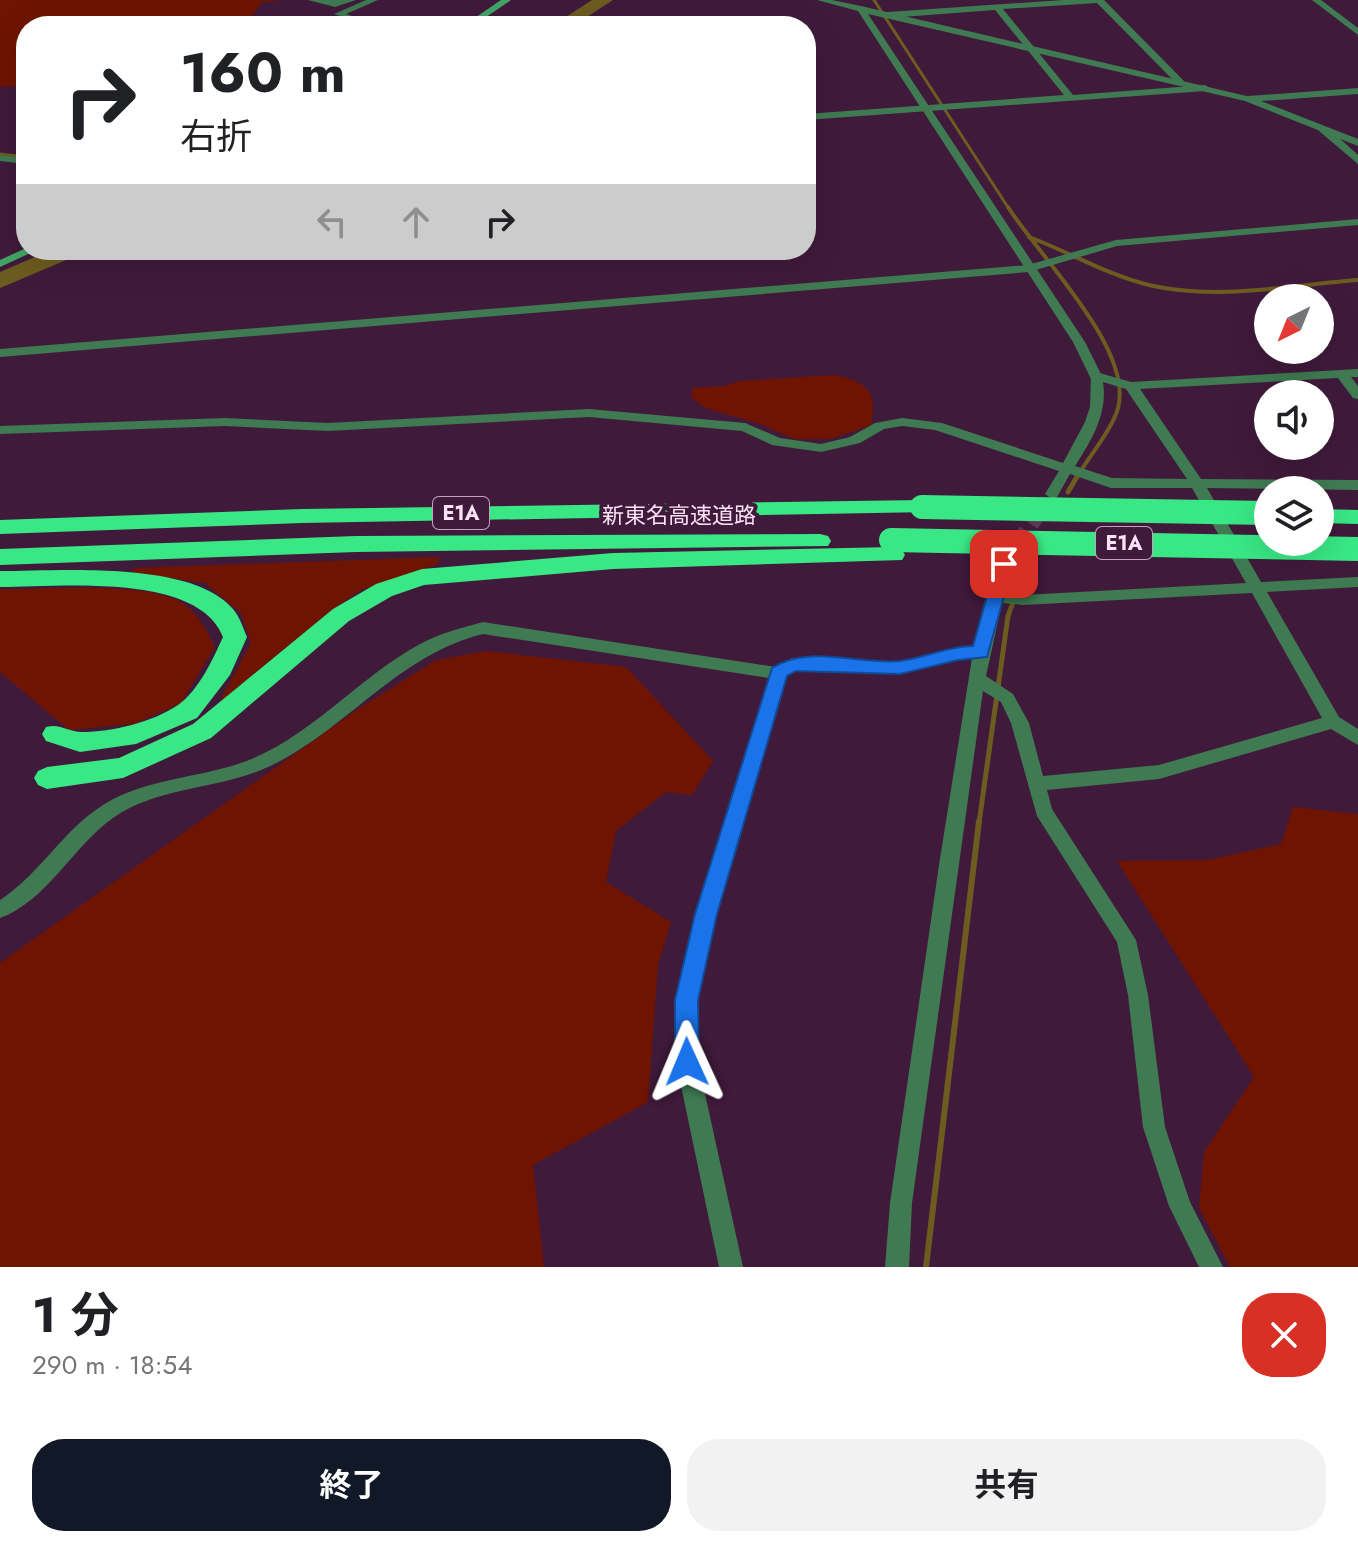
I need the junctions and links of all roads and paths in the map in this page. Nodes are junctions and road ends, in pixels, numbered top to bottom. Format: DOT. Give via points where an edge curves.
graph roads {
  1 [pos="312,0"];
  2 [pos="352,0"];
  3 [pos="374,0"];
  4 [pos="507,0"];
  5 [pos="821,0"];
  6 [pos="883,0"];
  7 [pos="1099,0"];
  8 [pos="1316,0"];
  9 [pos="996,6"];
  10 [pos="861,9"];
  11 [pos="889,14"];
  12 [pos="345,16"];
  13 [pos="482,16"];
  14 [pos="1358,32"];
  15 [pos="1028,47"];
  16 [pos="1179,81"];
  17 [pos="1205,88"];
  18 [pos="1358,91"];
  19 [pos="1071,98"];
  20 [pos="1248,99"];
  21 [pos="924,108"];
  22 [pos="816,116"];
  23 [pos="1323,129"];
  24 [pos="1358,143"];
  25 [pos="1358,161"];
  26 [pos="1358,222"];
  27 [pos="1029,268"];
  28 [pos="0,353"];
  29 [pos="1358,373"];
  30 [pos="1342,374"];
  31 [pos="1096,376"];
  32 [pos="1131,386"];
  33 [pos="1358,395"];
  34 [pos="0,430"];
  35 [pos="1065,469"];
  36 [pos="1197,484"];
  37 [pos="1358,485"];
  38 [pos="1052,494"];
  39 [pos="1254,513"];
  40 [pos="1334,516"];
  41 [pos="1358,517"];
  42 [pos="0,527"];
  43 [pos="893,548"];
  44 [pos="1358,551"];
  45 [pos="0,557"];
  46 [pos="1004,564"];
  47 [pos="0,579"];
  48 [pos="1358,582"];
  49 [pos="1254,585"];
  50 [pos="993,597"];
  51 [pos="981,652"];
  52 [pos="779,673"];
  53 [pos="979,680"];
  54 [pos="1333,722"];
  55 [pos="55,734"];
  56 [pos="1358,738"];
  57 [pos="47,778"];
  58 [pos="1038,784"];
  59 [pos="0,910"];
  60 [pos="731,1267"];
  61 [pos="897,1267"];
  62 [pos="1211,1267"];
  1 -- 2 [label="street"];
  3 -- 12 [label="street" via="338,14"];
  4 -- 13 [label="main road"];
  5 -- 10 [label="street"];
  6 -- 11 [label="street"];
  7 -- 9 [label="street"];
  7 -- 16 [label="street"];
  8 -- 14 [label="street"];
  9 -- 11 [label="street"];
  9 -- 15 [label="street"];
  10 -- 11 [label="street"];
  10 -- 21 [label="street"];
  11 -- 15 [label="street"];
  15 -- 16 [label="street"];
  15 -- 19 [label="street"];
  16 -- 17 [label="street"];
  17 -- 19 [label="street"];
  17 -- 20 [label="street"];
  18 -- 20 [label="street"];
  19 -- 21 [label="street"];
  20 -- 23 [label="street"];
  21 -- 22 [label="street"];
  21 -- 27 [label="street"];
  23 -- 24 [label="street"];
  23 -- 25 [label="street"];
  26 -- 27 [label="street" via="1116,243"];
  27 -- 28 [label="street"];
  27 -- 31 [label="street"];
  29 -- 30 [label="street"];
  30 -- 32 [label="street"];
  30 -- 33 [label="street"];
  31 -- 32 [label="street"];
  31 -- 35 [label="street" via="1098,410"];
  32 -- 36 [label="street"];
  34 -- 35 [label="street" via="225,422 328,427 589,413 745,427 777,442 821,448 902,422 937,426"];
  35 -- 36 [label="street" via="1111,483"];
  35 -- 38 [label="street"];
  36 -- 37 [label="street"];
  36 -- 49 [label="street"];
  39 -- 42 [label="highway, 新東名高速道路 / E1A, bridge" via="922,507 302,516"];
  40 -- 41 [label="highway"];
  43 -- 44 [label="highway, bridge" via="1176,560"];
  43 -- 45 [label="highway, 新東名高速道路 / E1A" via="356,544"];
  43 -- 57 [label="highway" via="613,561 422,577 384,590 341,615 202,731 123,768"];
  46 -- 50 [label="street"];
  47 -- 55 [label="highway" via="171,586 205,598 224,614 235,637 221,669 188,711 136,734 80,742"];
  48 -- 49 [label="street"];
  49 -- 50 [label="street" via="1023,600"];
  49 -- 54 [label="street"];
  50 -- 51 [label="street"];
  51 -- 52 [label="street" via="900,668 792,664"];
  51 -- 53 [label="street"];
  52 -- 59 [label="street" via="483,628 444,636 324,724 262,762 203,781 159,786 121,802 74,840 35,886"];
  52 -- 60 [label="street" via="706,914 686,1000 687,1062"];
  53 -- 58 [label="street" via="1007,698"];
  53 -- 61 [label="street" via="948,865 901,1203"];
  54 -- 56 [label="street"];
  54 -- 58 [label="street" via="1159,772"];
  58 -- 62 [label="street" via="1043,811 1126,940 1154,1127 1180,1206"];
}
